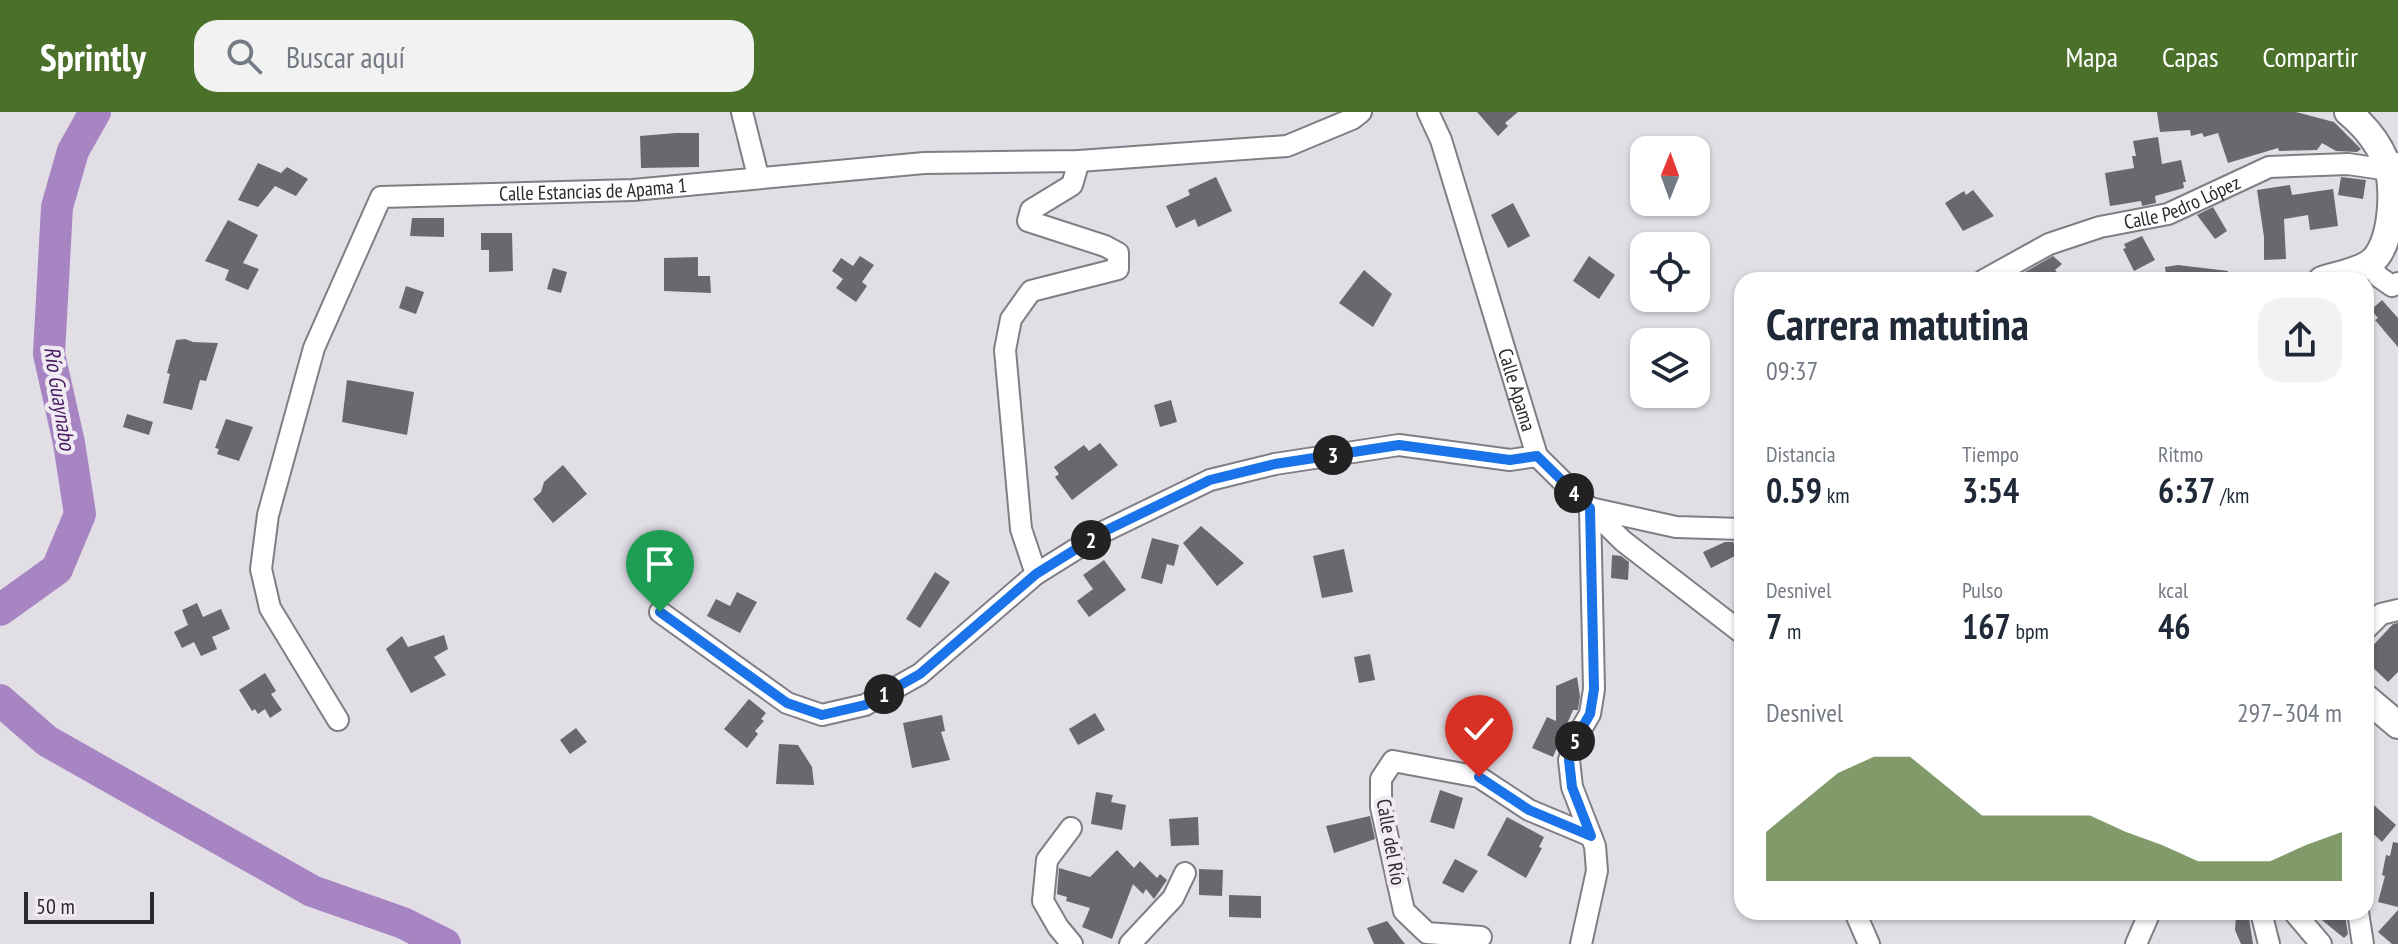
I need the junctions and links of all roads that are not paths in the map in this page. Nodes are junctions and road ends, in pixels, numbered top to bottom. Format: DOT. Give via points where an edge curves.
graph roads {
  1 [pos="742,112"];
  2 [pos="1361,112"];
  3 [pos="1428,112"];
  4 [pos="2348,112"];
  5 [pos="1079,161"];
  6 [pos="2393,166"];
  7 [pos="758,176"];
  8 [pos="2369,264"];
  9 [pos="1998,272"];
  10 [pos="2346,272"];
  11 [pos="2398,283"];
  12 [pos="1537,456"];
  13 [pos="1590,508"];
  14 [pos="1734,529"];
  15 [pos="1036,574"];
  16 [pos="2398,610"];
  17 [pos="660,612"];
  18 [pos="2374,621"];
  19 [pos="1734,627"];
  20 [pos="2374,705"];
  21 [pos="338,720"];
  22 [pos="2398,725"];
  23 [pos="1071,828"];
  24 [pos="1591,836"];
  25 [pos="1185,873"];
  26 [pos="1858,920"];
  27 [pos="2146,920"];
  28 [pos="2263,920"];
  29 [pos="2301,920"];
  30 [pos="2359,920"];
  31 [pos="1481,937"];
  32 [pos="1072,944"];
  33 [pos="1130,944"];
  34 [pos="1581,944"];
  35 [pos="1869,944"];
  36 [pos="2136,944"];
  37 [pos="2269,944"];
  38 [pos="2321,944"];
  39 [pos="2363,944"];
  1 -- 7 [label="street"];
  2 -- 5 [label="street, Calle Estancias de Apama 1" via="1287,146"];
  3 -- 12 [label="street, Calle Apama"];
  4 -- 6 [label="street"];
  5 -- 7 [label="street, Calle Estancias de Apama 1" via="924,163"];
  5 -- 15 [label="street" via="1072,185 1031,210 1028,221 1105,246 1118,253 1118,269 1031,291 1011,319 1005,350 1021,529"];
  6 -- 8 [label="street" via="2387,235"];
  6 -- 9 [label="street, Calle Pedro López" via="2269,167 2168,214 2100,227 2049,244"];
  7 -- 21 [label="street, Calle Estancias de Apama 1" via="633,190 381,197 314,348 268,515 261,569 270,608"];
  8 -- 10 [label="street"];
  8 -- 11 [label="street" via="2392,286"];
  12 -- 13 [label="street, Calle Apama"];
  12 -- 15 [label="street" via="1510,460 1399,445 1262,467 1210,480 1105,531"];
  13 -- 14 [label="street" via="1676,527"];
  13 -- 19 [label="street, Calle Apama" via="1623,541"];
  13 -- 24 [label="street" via="1594,689 1590,714 1569,760 1572,787"];
  15 -- 17 [label="street" via="920,674 865,705 822,715 787,703"];
  16 -- 18 [label="street"];
  20 -- 22 [label="street"];
  23 -- 32 [label="street" via="1047,860 1043,901"];
  24 -- 31 [label="street, Calle del Río" via="1529,810 1479,777 1393,761 1381,779 1381,807 1404,911 1427,933"];
  24 -- 34 [label="street" via="1597,871"];
  25 -- 33 [label="street" via="1173,898"];
  26 -- 35 [label="street"];
  27 -- 36 [label="street"];
  28 -- 37 [label="street"];
  29 -- 38 [label="street"];
  30 -- 39 [label="street"];
}
